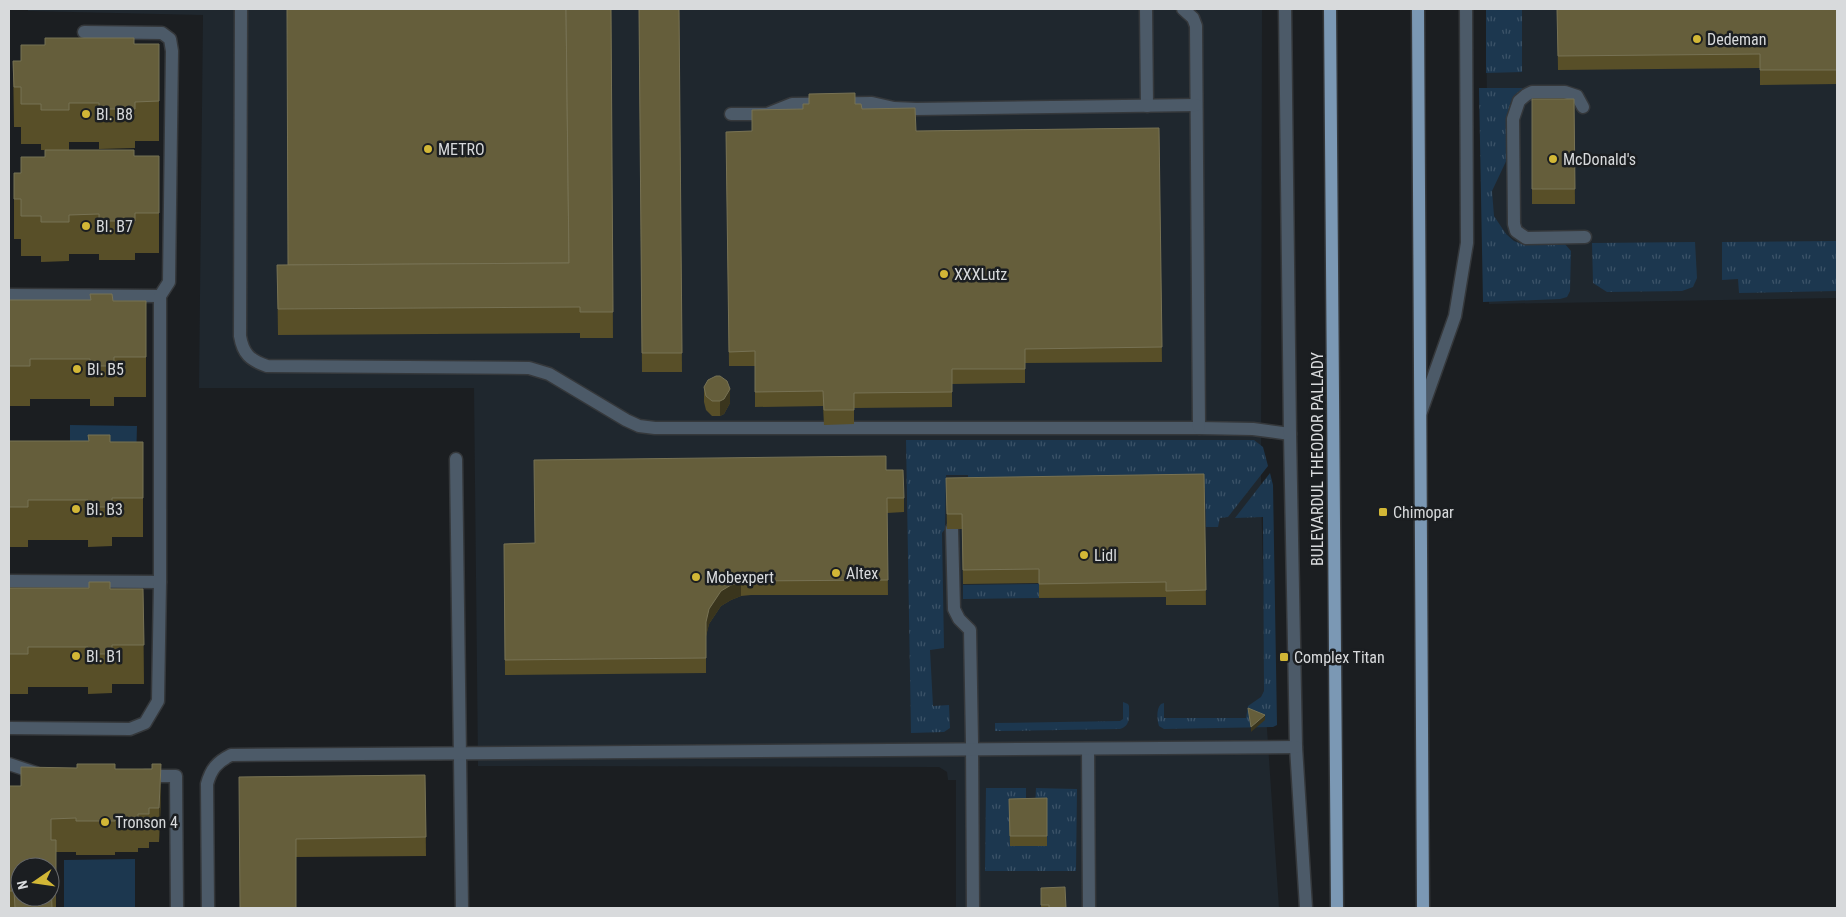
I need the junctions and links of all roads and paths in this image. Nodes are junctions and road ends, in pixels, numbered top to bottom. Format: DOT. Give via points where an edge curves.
graph roads {
  1 [pos="241,9"];
  2 [pos="1146,9"];
  3 [pos="1183,9"];
  4 [pos="1285,9"];
  5 [pos="1330,9"];
  6 [pos="1418,9"];
  7 [pos="1466,9"];
  8 [pos="84,32"];
  9 [pos="1147,106"];
  10 [pos="1196,106"];
  11 [pos="1583,107"];
  12 [pos="731,114"];
  13 [pos="1585,237"];
  14 [pos="9,295"];
  15 [pos="160,296"];
  16 [pos="1420,414"];
  17 [pos="1199,428"];
  18 [pos="1290,434"];
  19 [pos="456,459"];
  20 [pos="952,529"];
  21 [pos="9,581"];
  22 [pos="160,582"];
  23 [pos="9,728"];
  24 [pos="1296,747"];
  25 [pos="1088,749"];
  26 [pos="972,750"];
  27 [pos="460,753"];
  28 [pos="9,764"];
  29 [pos="48,775"];
  30 [pos="130,776"];
  31 [pos="177,908"];
  32 [pos="208,908"];
  33 [pos="462,908"];
  34 [pos="973,908"];
  35 [pos="1089,908"];
  36 [pos="1306,908"];
  37 [pos="1337,908"];
  38 [pos="1423,908"];
  1 -- 17 [label="street" via="240,336 242,348 256,362 267,366 529,368 549,374 626,420 655,428"];
  2 -- 9 [label="street"];
  3 -- 10 [label="street" via="1196,26"];
  4 -- 18 [label="street"];
  5 -- 37 [label="main road, BULEVARDUL THEODOR PALLADY"];
  6 -- 16 [label="main road"];
  7 -- 16 [label="street" via="1466,250 1455,316"];
  8 -- 15 [label="street" via="152,32 162,33 170,39 170,282"];
  9 -- 10 [label="street"];
  9 -- 12 [label="street" via="916,109 872,103 792,104 767,114"];
  10 -- 17 [label="street"];
  11 -- 13 [label="street" via="1577,96 1565,92 1532,92 1519,102 1513,119 1514,224 1516,231 1526,238"];
  14 -- 15 [label="street"];
  15 -- 22 [label="street"];
  16 -- 38 [label="main road"];
  17 -- 18 [label="street" via="1253,429"];
  18 -- 24 [label="street"];
  19 -- 27 [label="street"];
  20 -- 26 [label="street" via="953,604 959,619 970,630"];
  21 -- 22 [label="street"];
  22 -- 23 [label="street" via="158,701 145,723 130,729 111,730"];
  24 -- 25 [label="street"];
  24 -- 36 [label="street"];
  25 -- 26 [label="street"];
  25 -- 35 [label="street"];
  26 -- 27 [label="street"];
  26 -- 34 [label="street"];
  27 -- 32 [label="street" via="231,755 219,761 210,772 207,784"];
  27 -- 33 [label="street"];
  28 -- 29 [label="street"];
  30 -- 31 [label="street" via="176,776"];
}
